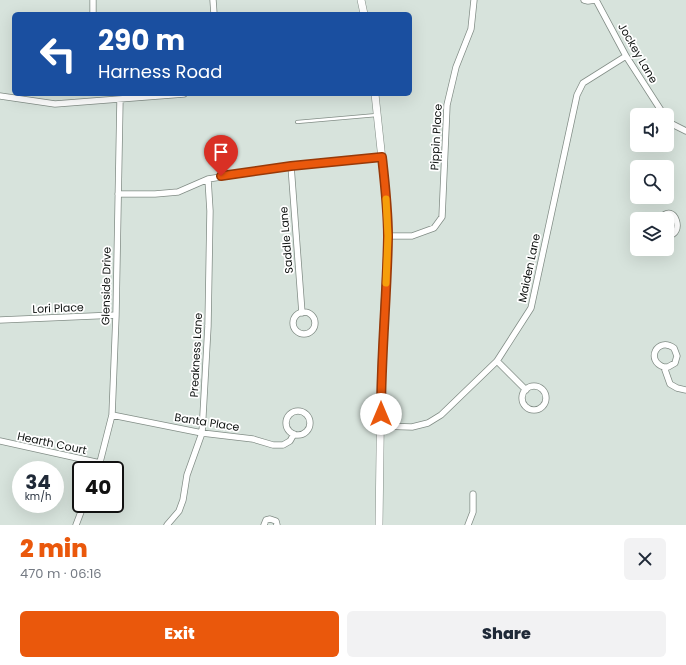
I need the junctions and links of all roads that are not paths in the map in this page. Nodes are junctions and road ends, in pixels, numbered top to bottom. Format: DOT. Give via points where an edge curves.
graph roads {
  1 [pos="93,0"];
  2 [pos="212,0"];
  3 [pos="361,0"];
  4 [pos="474,0"];
  5 [pos="584,0"];
  6 [pos="596,0"];
  7 [pos="93,12"];
  8 [pos="214,12"];
  9 [pos="364,12"];
  10 [pos="626,56"];
  11 [pos="0,96"];
  12 [pos="96,96"];
  13 [pos="163,96"];
  14 [pos="375,96"];
  15 [pos="120,100"];
  16 [pos="96,101"];
  17 [pos="659,108"];
  18 [pos="377,115"];
  19 [pos="297,122"];
  20 [pos="674,125"];
  21 [pos="686,131"];
  22 [pos="382,157"];
  23 [pos="291,166"];
  24 [pos="208,179"];
  25 [pos="118,194"];
  26 [pos="674,214"];
  27 [pos="683,228"];
  28 [pos="674,234"];
  29 [pos="388,236"];
  30 [pos="302,312"];
  31 [pos="116,316"];
  32 [pos="0,320"];
  33 [pos="497,361"];
  34 [pos="664,367"];
  35 [pos="526,390"];
  36 [pos="686,390"];
  37 [pos="112,415"];
  38 [pos="381,426"];
  39 [pos="202,433"];
  40 [pos="294,434"];
  41 [pos="0,442"];
  42 [pos="90,461"];
  43 [pos="100,461"];
  44 [pos="474,494"];
  45 [pos="81,513"];
  46 [pos="76,525"];
  47 [pos="167,525"];
  48 [pos="264,525"];
  49 [pos="277,525"];
  50 [pos="379,525"];
  51 [pos="468,525"];
  1 -- 7 [label="street"];
  2 -- 8 [label="street"];
  3 -- 9 [label="street"];
  4 -- 29 [label="street, Pippin Place" via="471,29 456,67 447,105 442,218 434,228 412,236"];
  5 -- 6 [label="street"];
  6 -- 10 [label="street, Jockey Lane"];
  10 -- 17 [label="street, Jockey Lane"];
  10 -- 33 [label="street, Maiden Lane" via="584,83 577,95 531,308"];
  11 -- 16 [label="street" via="55,104"];
  12 -- 16 [label="street"];
  13 -- 15 [label="street"];
  14 -- 18 [label="street"];
  15 -- 16 [label="street"];
  15 -- 25 [label="street, Glenside Drive"];
  18 -- 19 [label="lane"];
  18 -- 22 [label="street"];
  20 -- 21 [label="street"];
  22 -- 23 [label="street"];
  22 -- 29 [label="street"];
  23 -- 24 [label="street"];
  23 -- 30 [label="street, Saddle Lane"];
  24 -- 25 [label="street" via="178,192"];
  24 -- 39 [label="street, Preakness Lane" via="208,326"];
  25 -- 31 [label="street, Glenside Drive"];
  26 -- 27 [label="street"];
  27 -- 28 [label="street"];
  29 -- 38 [label="street"];
  30 -- 30 [label="street" via="293,319 293,325 298,333 306,334 312,331 315,324 312,316"];
  31 -- 32 [label="street, Lori Place"];
  31 -- 37 [label="street, Glenside Drive"];
  33 -- 35 [label="street"];
  33 -- 38 [label="street, Maiden Lane" via="441,415 428,423"];
  34 -- 34 [label="street" via="675,363 677,356 674,348 667,344 660,346 654,356 657,364"];
  34 -- 36 [label="street" via="670,384"];
  35 -- 35 [label="street" via="522,397 526,406 533,410 541,407 546,398 543,390 533,386"];
  37 -- 39 [label="street, Banta Place"];
  37 -- 43 [label="street, Glenside Drive"];
  38 -- 50 [label="street"];
  39 -- 40 [label="street, Banta Place" via="253,439 273,445 283,445 290,441"];
  39 -- 47 [label="street, Preakness Lane" via="187,474 179,511"];
  40 -- 40 [label="street" via="288,429 287,419 292,413 302,412 309,420 309,427 304,434"];
  41 -- 42 [label="street, Hearth Court"];
  44 -- 51 [label="street" via="473,512"];
  45 -- 46 [label="street"];
  48 -- 49 [label="street" via="266,520 270,519 276,521"];
}
